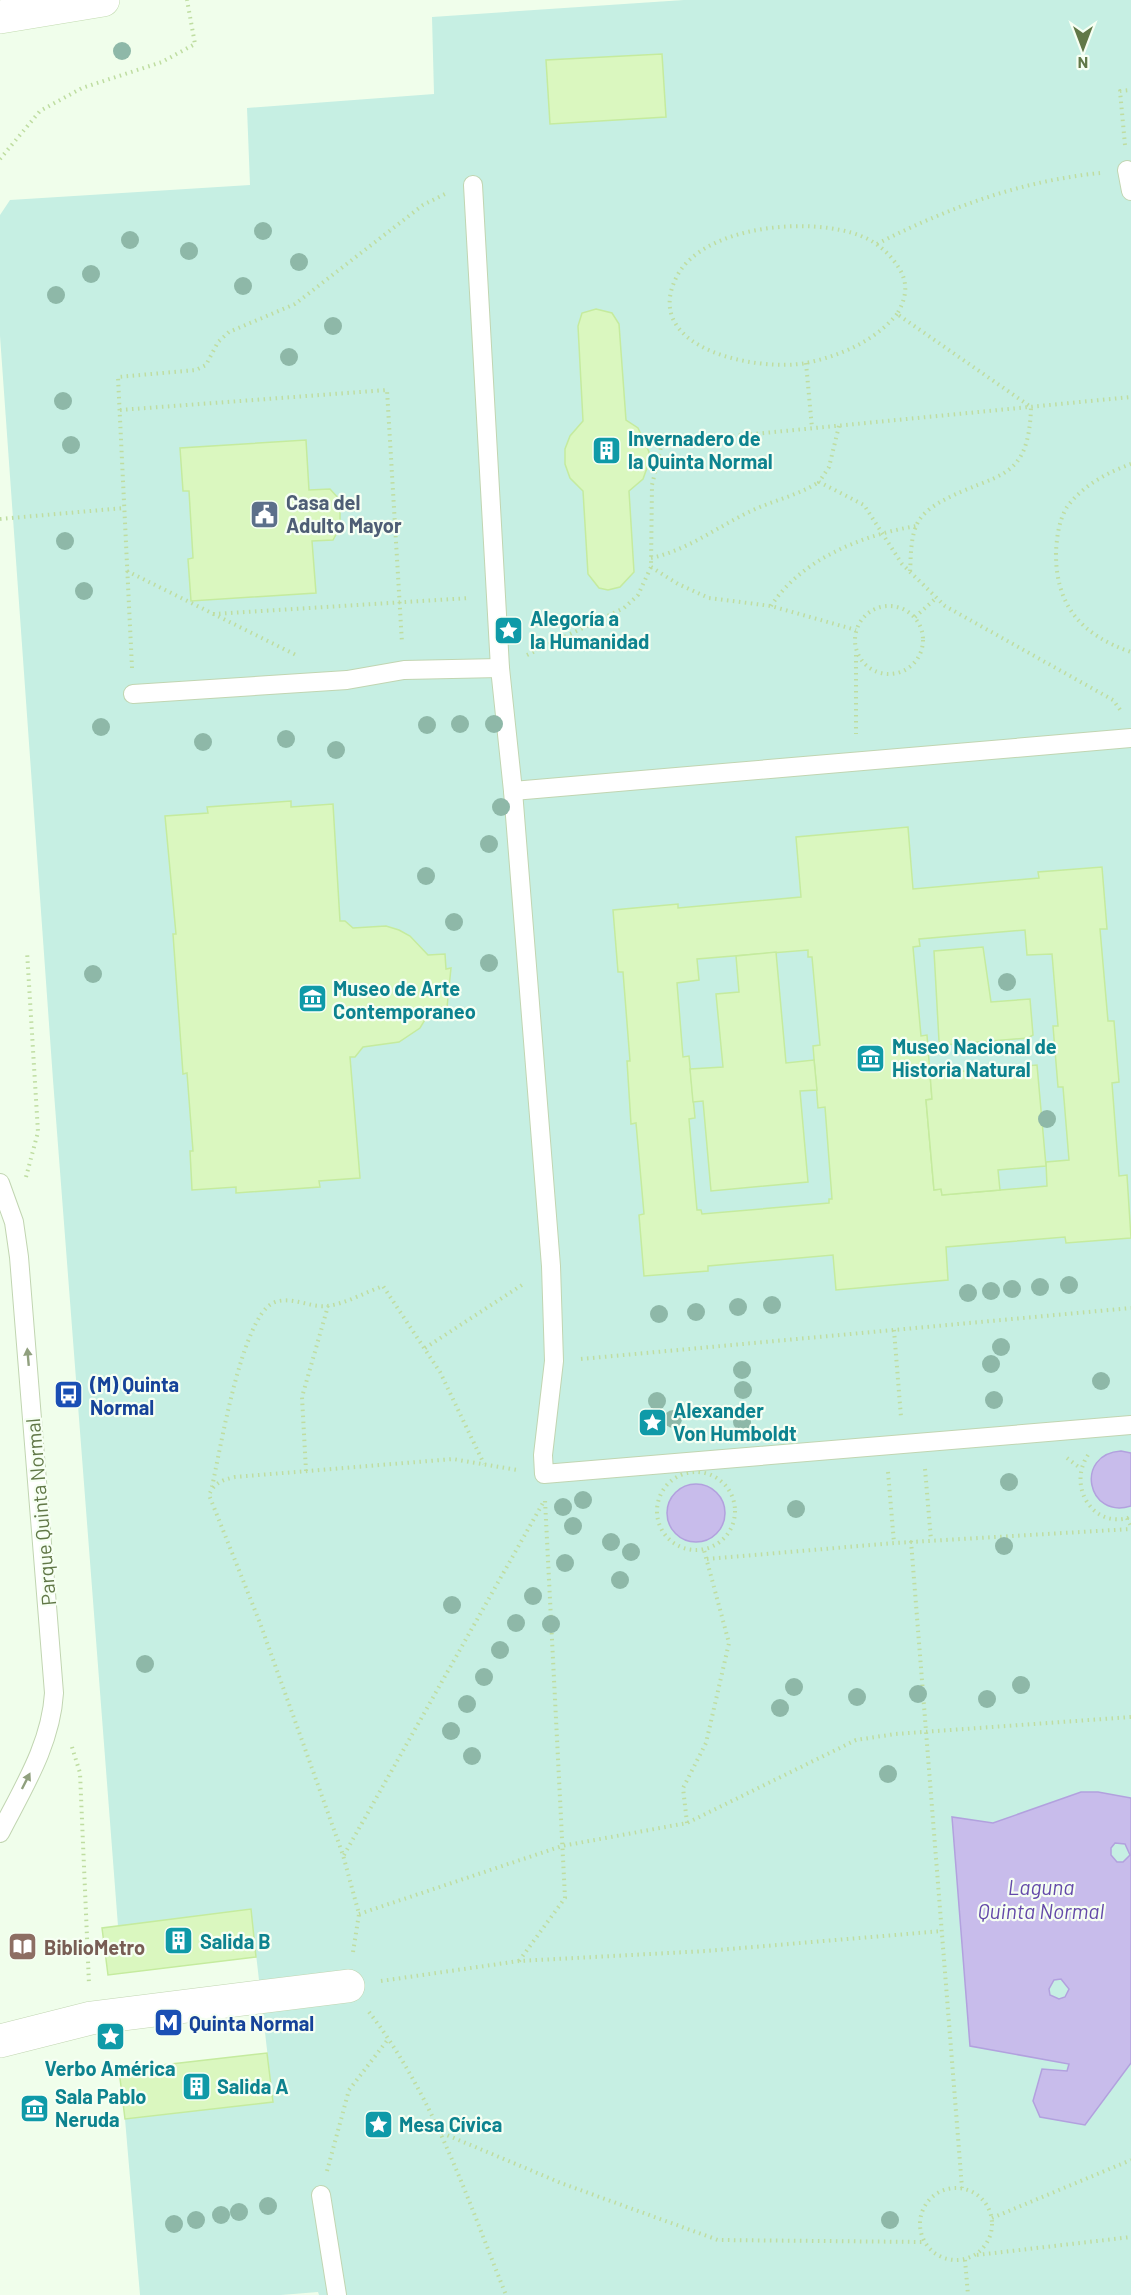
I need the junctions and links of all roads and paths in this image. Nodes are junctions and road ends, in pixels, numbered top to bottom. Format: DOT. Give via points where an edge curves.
graph roads {
  1 [pos="103,0"];
  2 [pos="187,0"];
  3 [pos="0,16"];
  4 [pos="1131,90"];
  5 [pos="0,159"];
  6 [pos="1127,170"];
  7 [pos="473,185"];
  8 [pos="1131,191"];
  9 [pos="877,244"];
  10 [pos="897,314"];
  11 [pos="806,363"];
  12 [pos="1131,397"];
  13 [pos="1031,407"];
  14 [pos="120,410"];
  15 [pos="839,426"];
  16 [pos="813,428"];
  17 [pos="1131,464"];
  18 [pos="819,482"];
  19 [pos="124,508"];
  20 [pos="0,519"];
  21 [pos="916,526"];
  22 [pos="882,534"];
  23 [pos="651,558"];
  24 [pos="651,567"];
  25 [pos="127,571"];
  26 [pos="910,573"];
  27 [pos="496,597"];
  28 [pos="935,599"];
  29 [pos="400,603"];
  30 [pos="771,606"];
  31 [pos="213,614"];
  32 [pos="915,617"];
  33 [pos="856,630"];
  34 [pos="856,652"];
  35 [pos="1131,652"];
  36 [pos="500,668"];
  37 [pos="404,670"];
  38 [pos="347,680"];
  39 [pos="133,694"];
  40 [pos="1125,716"];
  41 [pos="1131,738"];
  42 [pos="856,762"];
  43 [pos="513,792"];
  44 [pos="27,951"];
  45 [pos="0,1183"];
  46 [pos="14,1222"];
  47 [pos="551,1266"];
  48 [pos="328,1306"];
  49 [pos="1131,1308"];
  50 [pos="894,1330"];
  51 [pos="424,1348"];
  52 [pos="554,1361"];
  53 [pos="1131,1425"];
  54 [pos="923,1442"];
  55 [pos="894,1445"];
  56 [pos="1091,1452"];
  57 [pos="485,1465"];
  58 [pos="306,1471"];
  59 [pos="544,1474"];
  60 [pos="212,1487"];
  61 [pos="545,1499"];
  62 [pos="1129,1517"];
  63 [pos="1131,1528"];
  64 [pos="931,1540"];
  65 [pos="910,1541"];
  66 [pos="894,1543"];
  67 [pos="704,1550"];
  68 [pos="707,1559"];
  69 [pos="54,1693"];
  70 [pos="1131,1717"];
  71 [pos="926,1732"];
  72 [pos="687,1823"];
  73 [pos="0,1833"];
  74 [pos="562,1845"];
  75 [pos="358,1914"];
  76 [pos="942,1931"];
  77 [pos="519,1961"];
  78 [pos="348,1986"];
  79 [pos="91,2018"];
  80 [pos="389,2038"];
  81 [pos="0,2041"];
  82 [pos="1131,2160"];
  83 [pos="962,2188"];
  84 [pos="321,2195"];
  85 [pos="992,2218"];
  86 [pos="1131,2237"];
  87 [pos="924,2242"];
  88 [pos="976,2255"];
  89 [pos="965,2260"];
  90 [pos="337,2295"];
  91 [pos="506,2295"];
  92 [pos="968,2295"];
  1 -- 3 [label="street"];
  2 -- 5 [label="path" via="195,44 162,62 82,88 40,111"];
  4 -- 6 [label="path" via="1120,91"];
  6 -- 8 [label="lane"];
  6 -- 9 [label="path" via="1046,181 1006,191 918,223"];
  7 -- 14 [label="path" via="442,194 423,205 295,304 229,332 221,338 206,365 196,370 118,377"];
  7 -- 27 [label="lane"];
  9 -- 10 [label="path" via="903,275 904,302"];
  9 -- 11 [label="path" via="841,230 778,228 712,243 696,252 680,271 673,285 673,315 684,333 700,345 730,359 750,363"];
  10 -- 11 [label="path" via="887,326 861,343"];
  10 -- 13 [label="path"];
  11 -- 16 [label="path"];
  12 -- 13 [label="path"];
  13 -- 15 [label="path"];
  13 -- 21 [label="path" via="1027,443 1012,468 938,503"];
  14 -- 19 [label="path"];
  14 -- 29 [label="path" via="387,390"];
  15 -- 16 [label="path"];
  15 -- 18 [label="path" via="828,467"];
  16 -- 23 [label="path" via="662,443 652,484"];
  17 -- 35 [label="path" via="1096,481 1067,507 1057,540 1056,560 1058,581 1071,613 1104,640"];
  18 -- 22 [label="path" via="864,505"];
  18 -- 23 [label="path" via="742,515 690,544"];
  19 -- 20 [label="path"];
  19 -- 25 [label="path"];
  21 -- 22 [label="path"];
  21 -- 26 [label="path"];
  22 -- 26 [label="path"];
  22 -- 30 [label="path" via="831,555 795,576"];
  23 -- 24 [label="path"];
  24 -- 30 [label="path" via="709,598"];
  24 -- 36 [label="path" via="638,595 624,609"];
  25 -- 31 [label="path"];
  25 -- 39 [label="path"];
  26 -- 28 [label="path"];
  27 -- 29 [label="path"];
  27 -- 36 [label="lane"];
  28 -- 32 [label="path"];
  28 -- 40 [label="path" via="1113,700"];
  29 -- 31 [label="path"];
  29 -- 37 [label="path"];
  30 -- 33 [label="path"];
  31 -- 38 [label="path"];
  32 -- 33 [label="path" via="897,606 886,606 867,613"];
  32 -- 34 [label="path" via="924,637 923,648 919,658 902,672 891,675 870,669"];
  33 -- 34 [label="path"];
  34 -- 42 [label="path"];
  36 -- 37 [label="lane"];
  36 -- 43 [label="lane"];
  37 -- 38 [label="lane"];
  38 -- 39 [label="lane"];
  41 -- 42 [label="lane"];
  42 -- 43 [label="lane"];
  43 -- 47 [label="lane"];
  44 -- 46 [label="path" via="38,1132"];
  45 -- 46 [label="lane, Parque Quinta Normal"];
  69 -- 46 [label="lane, Parque Quinta Normal, one-way"];
  47 -- 51 [label="path"];
  47 -- 52 [label="lane"];
  48 -- 51 [label="path" via="383,1286"];
  48 -- 58 [label="path" via="302,1397"];
  48 -- 60 [label="path" via="286,1300 272,1303 257,1319 243,1352"];
  49 -- 50 [label="path"];
  50 -- 52 [label="path"];
  50 -- 55 [label="path"];
  51 -- 57 [label="path"];
  52 -- 59 [label="lane"];
  53 -- 54 [label="lane"];
  54 -- 55 [label="lane"];
  54 -- 64 [label="path"];
  55 -- 59 [label="lane"];
  55 -- 66 [label="path"];
  56 -- 62 [label="path" via="1080,1468 1082,1495 1100,1515 1113,1519"];
  57 -- 58 [label="path" via="453,1459"];
  57 -- 59 [label="path"];
  58 -- 60 [label="path" via="223,1479"];
  59 -- 61 [label="path"];
  60 -- 61 [label="path" via="208,1495 260,1623 344,1855"];
  61 -- 74 [label="path"];
  62 -- 63 [label="path"];
  63 -- 64 [label="path"];
  64 -- 65 [label="path"];
  65 -- 66 [label="path"];
  65 -- 71 [label="path"];
  66 -- 68 [label="path"];
  67 -- 67 [label="path" via="690,1550 672,1542 656,1514 664,1488 684,1474 697,1472 720,1480 734,1501 733,1526 726,1537"];
  67 -- 68 [label="path"];
  68 -- 72 [label="path" via="729,1643 706,1743 683,1788"];
  73 -- 69 [label="lane, Parque Quinta Normal, one-way" via="39,1756 53,1715"];
  69 -- 79 [label="path" via="80,1773"];
  70 -- 71 [label="path"];
  71 -- 72 [label="path" via="856,1740"];
  71 -- 76 [label="path"];
  72 -- 74 [label="path"];
  74 -- 75 [label="path"];
  74 -- 77 [label="path" via="565,1898"];
  76 -- 77 [label="path" via="706,1951"];
  76 -- 83 [label="path"];
  77 -- 78 [label="path"];
  78 -- 79 [label="street"];
  79 -- 81 [label="street"];
  80 -- 84 [label="path" via="349,2090"];
  82 -- 85 [label="path"];
  83 -- 85 [label="path" via="985,2201"];
  83 -- 87 [label="path" via="941,2191 924,2207 920,2218"];
  84 -- 90 [label="lane"];
  85 -- 88 [label="path" via="991,2236"];
  86 -- 88 [label="path"];
  87 -- 89 [label="path" via="941,2258"];
  87 -- 91 [label="path" via="718,2240 442,2133"];
  88 -- 89 [label="path"];
  89 -- 92 [label="path"];
}
